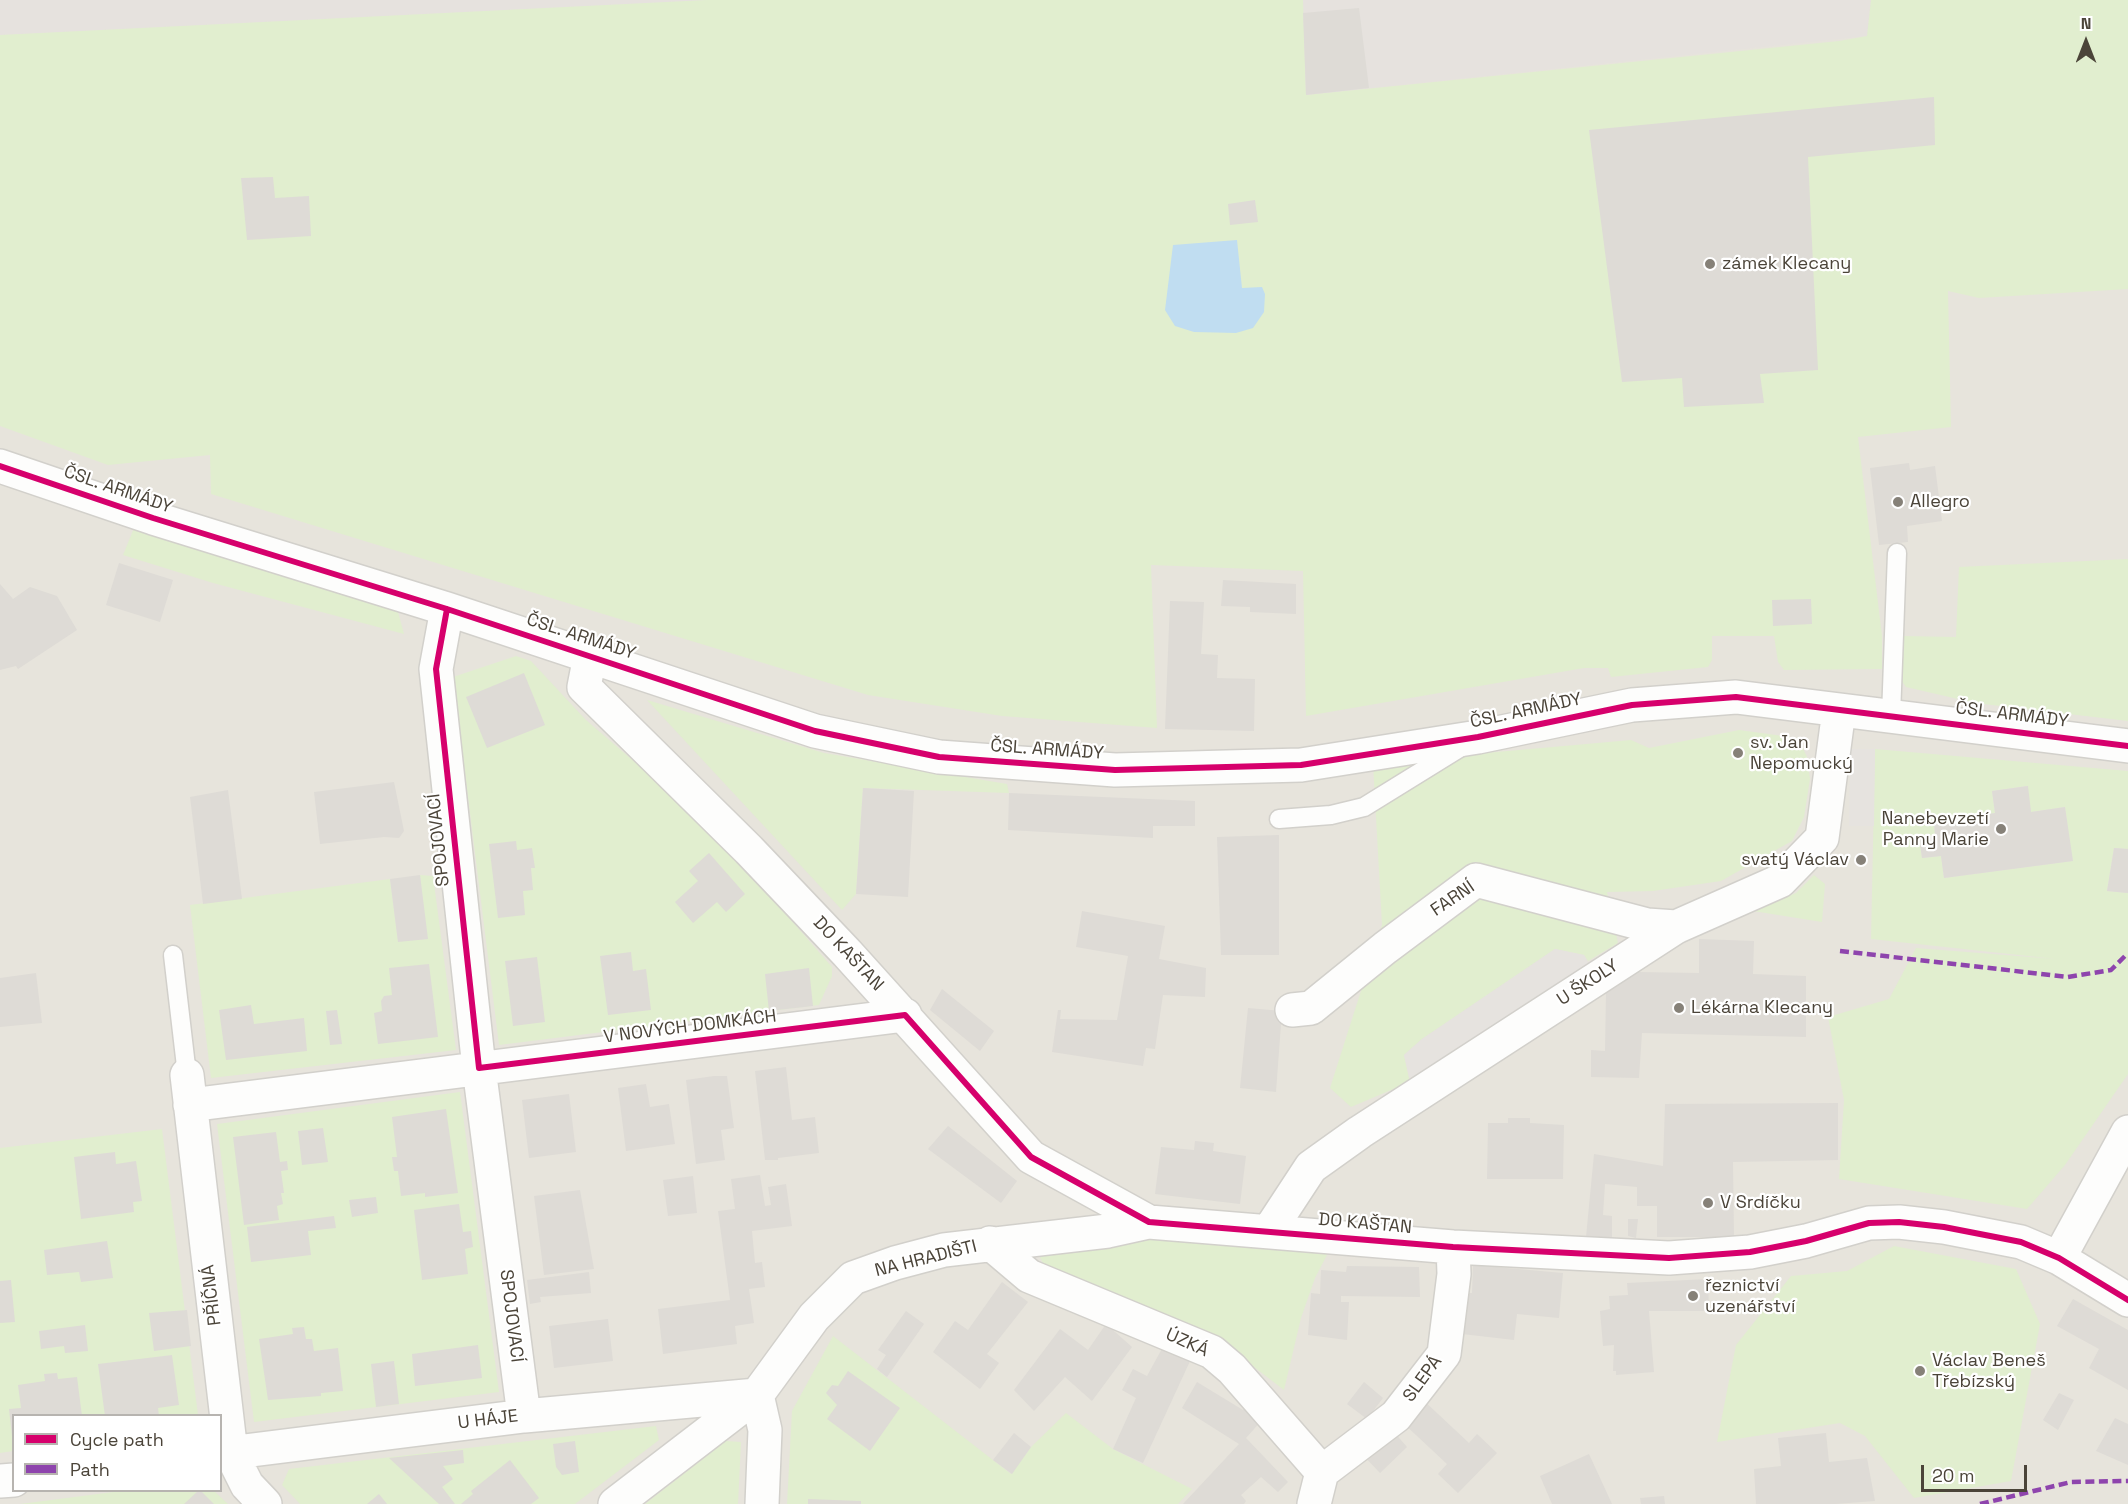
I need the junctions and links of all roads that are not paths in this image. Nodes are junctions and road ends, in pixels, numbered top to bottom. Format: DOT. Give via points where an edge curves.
graph roads {
  1 [pos="0,466"];
  2 [pos="1897,554"];
  3 [pos="447,609"];
  4 [pos="590,656"];
  5 [pos="1839,710"];
  6 [pos="1891,716"];
  7 [pos="1478,737"];
  8 [pos="2128,746"];
  9 [pos="1279,819"];
  10 [pos="1676,927"];
  11 [pos="173,955"];
  12 [pos="1292,1010"];
  13 [pos="905,1015"];
  14 [pos="479,1068"];
  15 [pos="188,1090"];
  16 [pos="2127,1134"];
  17 [pos="1149,1222"];
  18 [pos="1269,1231"];
  19 [pos="990,1243"];
  20 [pos="1453,1247"];
  21 [pos="2059,1258"];
  22 [pos="2128,1300"];
  23 [pos="757,1395"];
  24 [pos="222,1414"];
  25 [pos="222,1416"];
  26 [pos="524,1416"];
  27 [pos="226,1454"];
  28 [pos="1322,1472"];
  29 [pos="266,1504"];
  30 [pos="615,1504"];
  31 [pos="762,1504"];
  32 [pos="1314,1504"];
  1 -- 3 [label="street, ČSL. ARMÁDY"];
  2 -- 6 [label="lane"];
  3 -- 4 [label="street, ČSL. ARMÁDY"];
  3 -- 14 [label="street, SPOJOVACÍ" via="436,669"];
  4 -- 7 [label="street, ČSL. ARMÁDY" via="815,731 939,757 1115,770 1301,765"];
  4 -- 13 [label="street, DO KAŠTAN" via="584,687 749,850"];
  5 -- 6 [label="street, ČSL. ARMÁDY"];
  5 -- 7 [label="street, ČSL. ARMÁDY" via="1736,697 1655,701"];
  5 -- 10 [label="street, U ŠKOLY" via="1820,842 1780,881"];
  6 -- 8 [label="street, ČSL. ARMÁDY"];
  7 -- 9 [label="lane" via="1364,807 1331,815"];
  10 -- 12 [label="street, FARNÍ" via="1647,925 1476,880 1311,1008"];
  10 -- 18 [label="street, U ŠKOLY" via="1311,1167"];
  11 -- 15 [label="lane"];
  13 -- 14 [label="street, V NOVÝCH DOMKÁCH"];
  13 -- 17 [label="street, DO KAŠTAN" via="1031,1157"];
  14 -- 15 [label="street, V NOVÝCH DOMKÁCH"];
  14 -- 26 [label="street, SPOJOVACÍ"];
  15 -- 24 [label="street, PŘÍČNÁ"];
  16 -- 21 [label="street"];
  17 -- 18 [label="street, DO KAŠTAN"];
  17 -- 19 [label="street, NA HRADIŠTI" via="1108,1231"];
  18 -- 20 [label="street, DO KAŠTAN"];
  19 -- 23 [label="street, NA HRADIŠTI" via="944,1250 854,1278 814,1317"];
  19 -- 28 [label="street, ÚZKÁ" via="1029,1276 1212,1352 1232,1369"];
  20 -- 21 [label="street, DO KAŠTAN" via="1669,1258 1750,1252 1869,1223 1899,1222 2021,1242"];
  20 -- 28 [label="street, SLEPÁ" via="1454,1274 1444,1354 1396,1416"];
  21 -- 22 [label="street, DO KAŠTAN"];
  23 -- 26 [label="street, U HÁJE"];
  23 -- 30 [label="street, NA HRADIŠTI"];
  23 -- 31 [label="street" via="765,1430"];
  25 -- 27 [label="street, PŘÍČNÁ"];
  26 -- 27 [label="street, U HÁJE"];
  27 -- 29 [label="street, PŘÍČNÁ"];
  28 -- 32 [label="street"];
}
